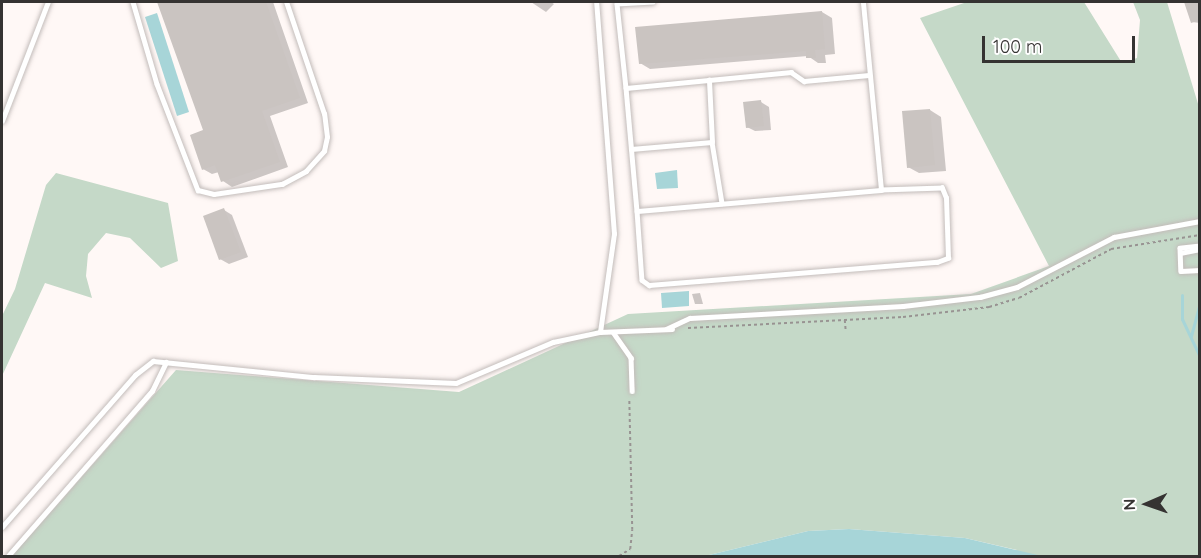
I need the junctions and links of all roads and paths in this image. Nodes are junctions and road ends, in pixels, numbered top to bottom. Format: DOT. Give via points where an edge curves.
graph roads {
  1 [pos="48,2"];
  2 [pos="133,2"];
  3 [pos="286,2"];
  4 [pos="596,2"];
  5 [pos="653,2"];
  6 [pos="863,2"];
  7 [pos="617,3"];
  8 [pos="869,75"];
  9 [pos="710,80"];
  10 [pos="626,88"];
  11 [pos="2,121"];
  12 [pos="712,142"];
  13 [pos="631,149"];
  14 [pos="881,190"];
  15 [pos="722,203"];
  16 [pos="637,211"];
  17 [pos="1200,221"];
  18 [pos="1200,248"];
  19 [pos="1200,270"];
  20 [pos="845,318"];
  21 [pos="666,329"];
  22 [pos="672,329"];
  23 [pos="846,331"];
  24 [pos="600,332"];
  25 [pos="613,332"];
  26 [pos="166,362"];
  27 [pos="159,378"];
  28 [pos="153,381"];
  29 [pos="632,391"];
  30 [pos="2,527"];
  31 [pos="8,556"];
  32 [pos="619,556"];
  1 -- 11 [label="lane"];
  2 -- 3 [label="lane" via="158,84 198,190 214,194 282,184 306,171 324,151 324,114"];
  4 -- 24 [label="lane" via="614,234"];
  5 -- 7 [label="lane"];
  6 -- 8 [label="lane"];
  7 -- 10 [label="lane"];
  8 -- 9 [label="lane" via="804,81 791,72"];
  8 -- 14 [label="lane"];
  9 -- 10 [label="lane"];
  9 -- 12 [label="lane"];
  10 -- 13 [label="lane"];
  12 -- 13 [label="lane"];
  12 -- 15 [label="lane"];
  13 -- 16 [label="lane"];
  14 -- 15 [label="lane"];
  14 -- 16 [label="lane" via="942,188 946,198 948,258 649,285 642,280"];
  15 -- 16 [label="lane"];
  17 -- 21 [label="lane" via="1114,237 1017,287 980,297 892,307 690,318"];
  18 -- 19 [label="lane" via="1180,249 1181,271"];
  20 -- 23 [label="path"];
  21 -- 22 [label="lane"];
  21 -- 25 [label="lane"];
  24 -- 25 [label="lane"];
  24 -- 26 [label="lane" via="553,342 456,383 314,377"];
  25 -- 29 [label="lane" via="631,358"];
  26 -- 27 [label="lane"];
  26 -- 30 [label="lane" via="153,361 135,375"];
  27 -- 28 [label="lane"];
  27 -- 31 [label="lane"];
  29 -- 32 [label="path" via="628,393 632,530 630,549"];
}
